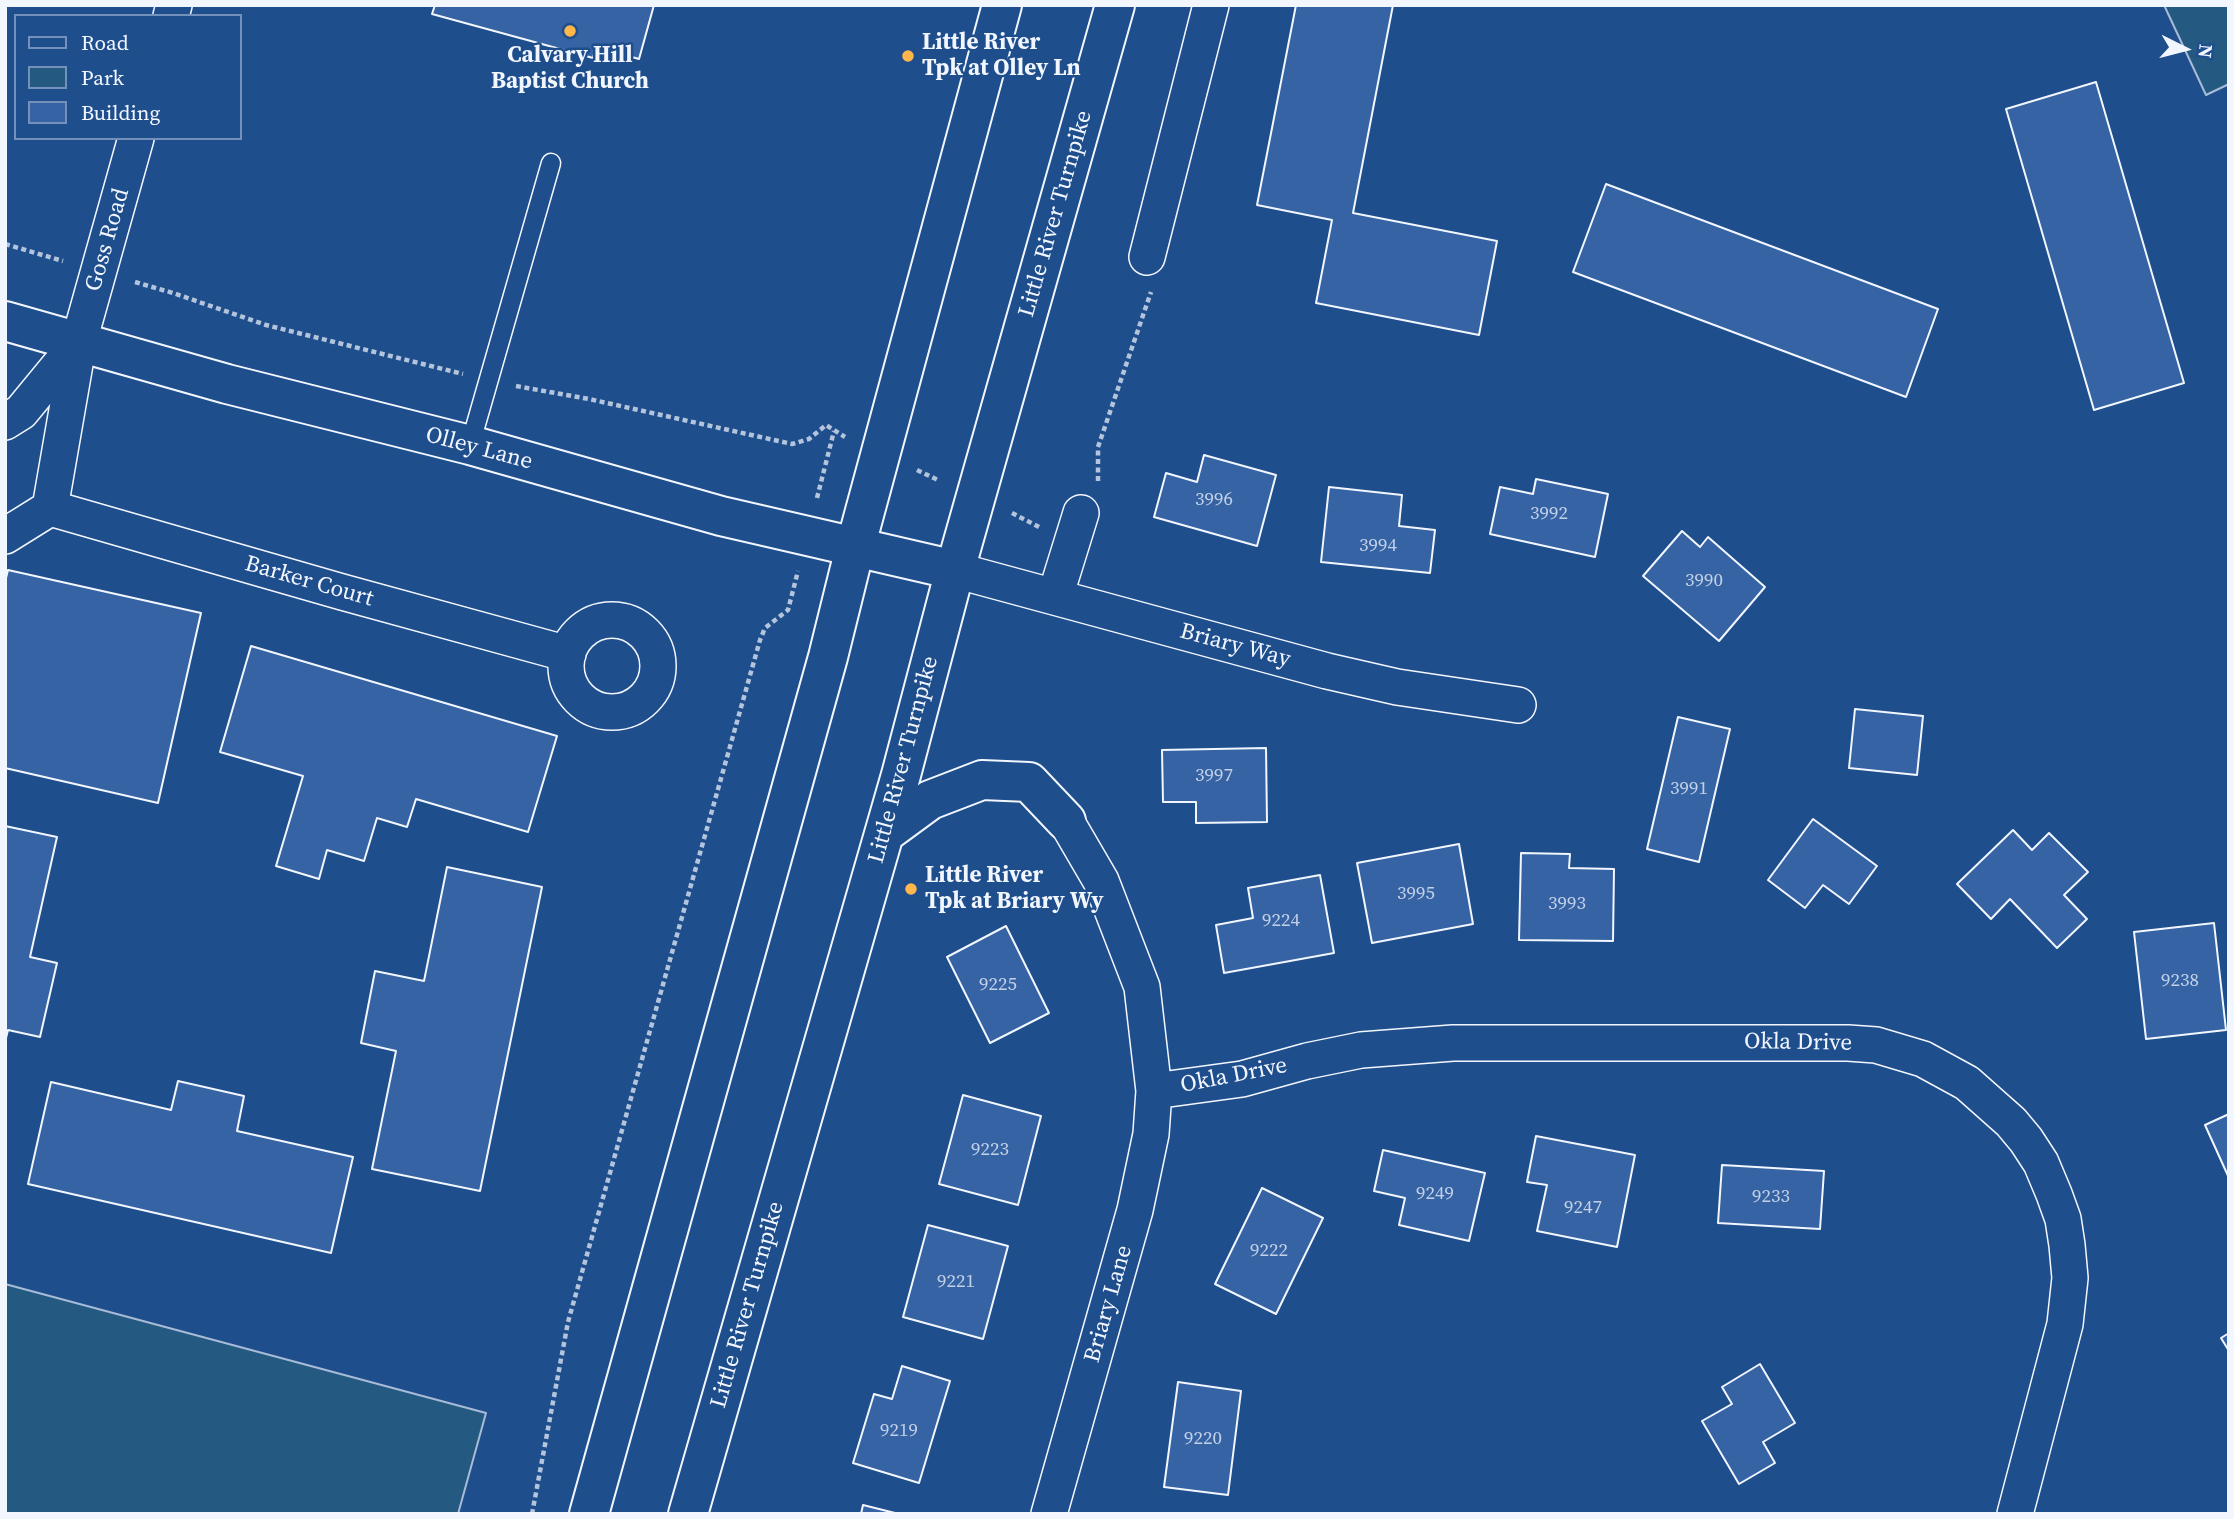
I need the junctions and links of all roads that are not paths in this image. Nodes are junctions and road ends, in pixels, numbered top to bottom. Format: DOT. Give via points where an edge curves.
graph roads {
  1 [pos="1002,5"];
  2 [pos="1115,5"];
  3 [pos="1211,5"];
  4 [pos="135,140"];
  5 [pos="551,163"];
  6 [pos="1147,257"];
  7 [pos="5,321"];
  8 [pos="79,341"];
  9 [pos="5,422"];
  10 [pos="470,445"];
  11 [pos="1090,500"];
  12 [pos="50,508"];
  13 [pos="5,536"];
  14 [pos="855,548"];
  15 [pos="955,570"];
  16 [pos="1055,597"];
  17 [pos="568,654"];
  18 [pos="1518,705"];
  19 [pos="1066,821"];
  20 [pos="885,833"];
  21 [pos="1154,1091"];
  22 [pos="589,1514"];
  23 [pos="688,1514"];
  24 [pos="1049,1514"];
  25 [pos="2015,1514"];
  1 -- 14 [label="main road"];
  2 -- 15 [label="main road, Little River Turnpike"];
  3 -- 6 [label="street"];
  4 -- 8 [label="street, Goss Road"];
  5 -- 10 [label="lane"];
  7 -- 8 [label="main road, Olley Lane"];
  8 -- 9 [label="street" via="21,412"];
  8 -- 10 [label="main road, Olley Lane" via="227,384"];
  8 -- 12 [label="street"];
  10 -- 14 [label="main road, Olley Lane" via="721,516"];
  11 -- 16 [label="street"];
  12 -- 13 [label="street"];
  12 -- 17 [label="street, Barker Court"];
  14 -- 15 [label="main road, Olley Lane"];
  14 -- 22 [label="main road"];
  15 -- 16 [label="street, Briary Way"];
  15 -- 20 [label="main road, Little River Turnpike"];
  16 -- 18 [label="street, Briary Way" via="1397,687"];
  19 -- 20 [label="main road" via="1029,782 982,780 930,800"];
  19 -- 21 [label="street, Briary Lane" via="1101,881 1142,987"];
  20 -- 23 [label="main road, Little River Turnpike"];
  21 -- 24 [label="street, Briary Lane" via="1151,1134 1135,1210"];
  21 -- 25 [label="street, Okla Drive" via="1242,1079 1361,1050 1453,1043 1848,1042 1923,1059 1967,1083 2011,1122 2041,1163 2063,1219 2070,1278 2065,1324"];
}
